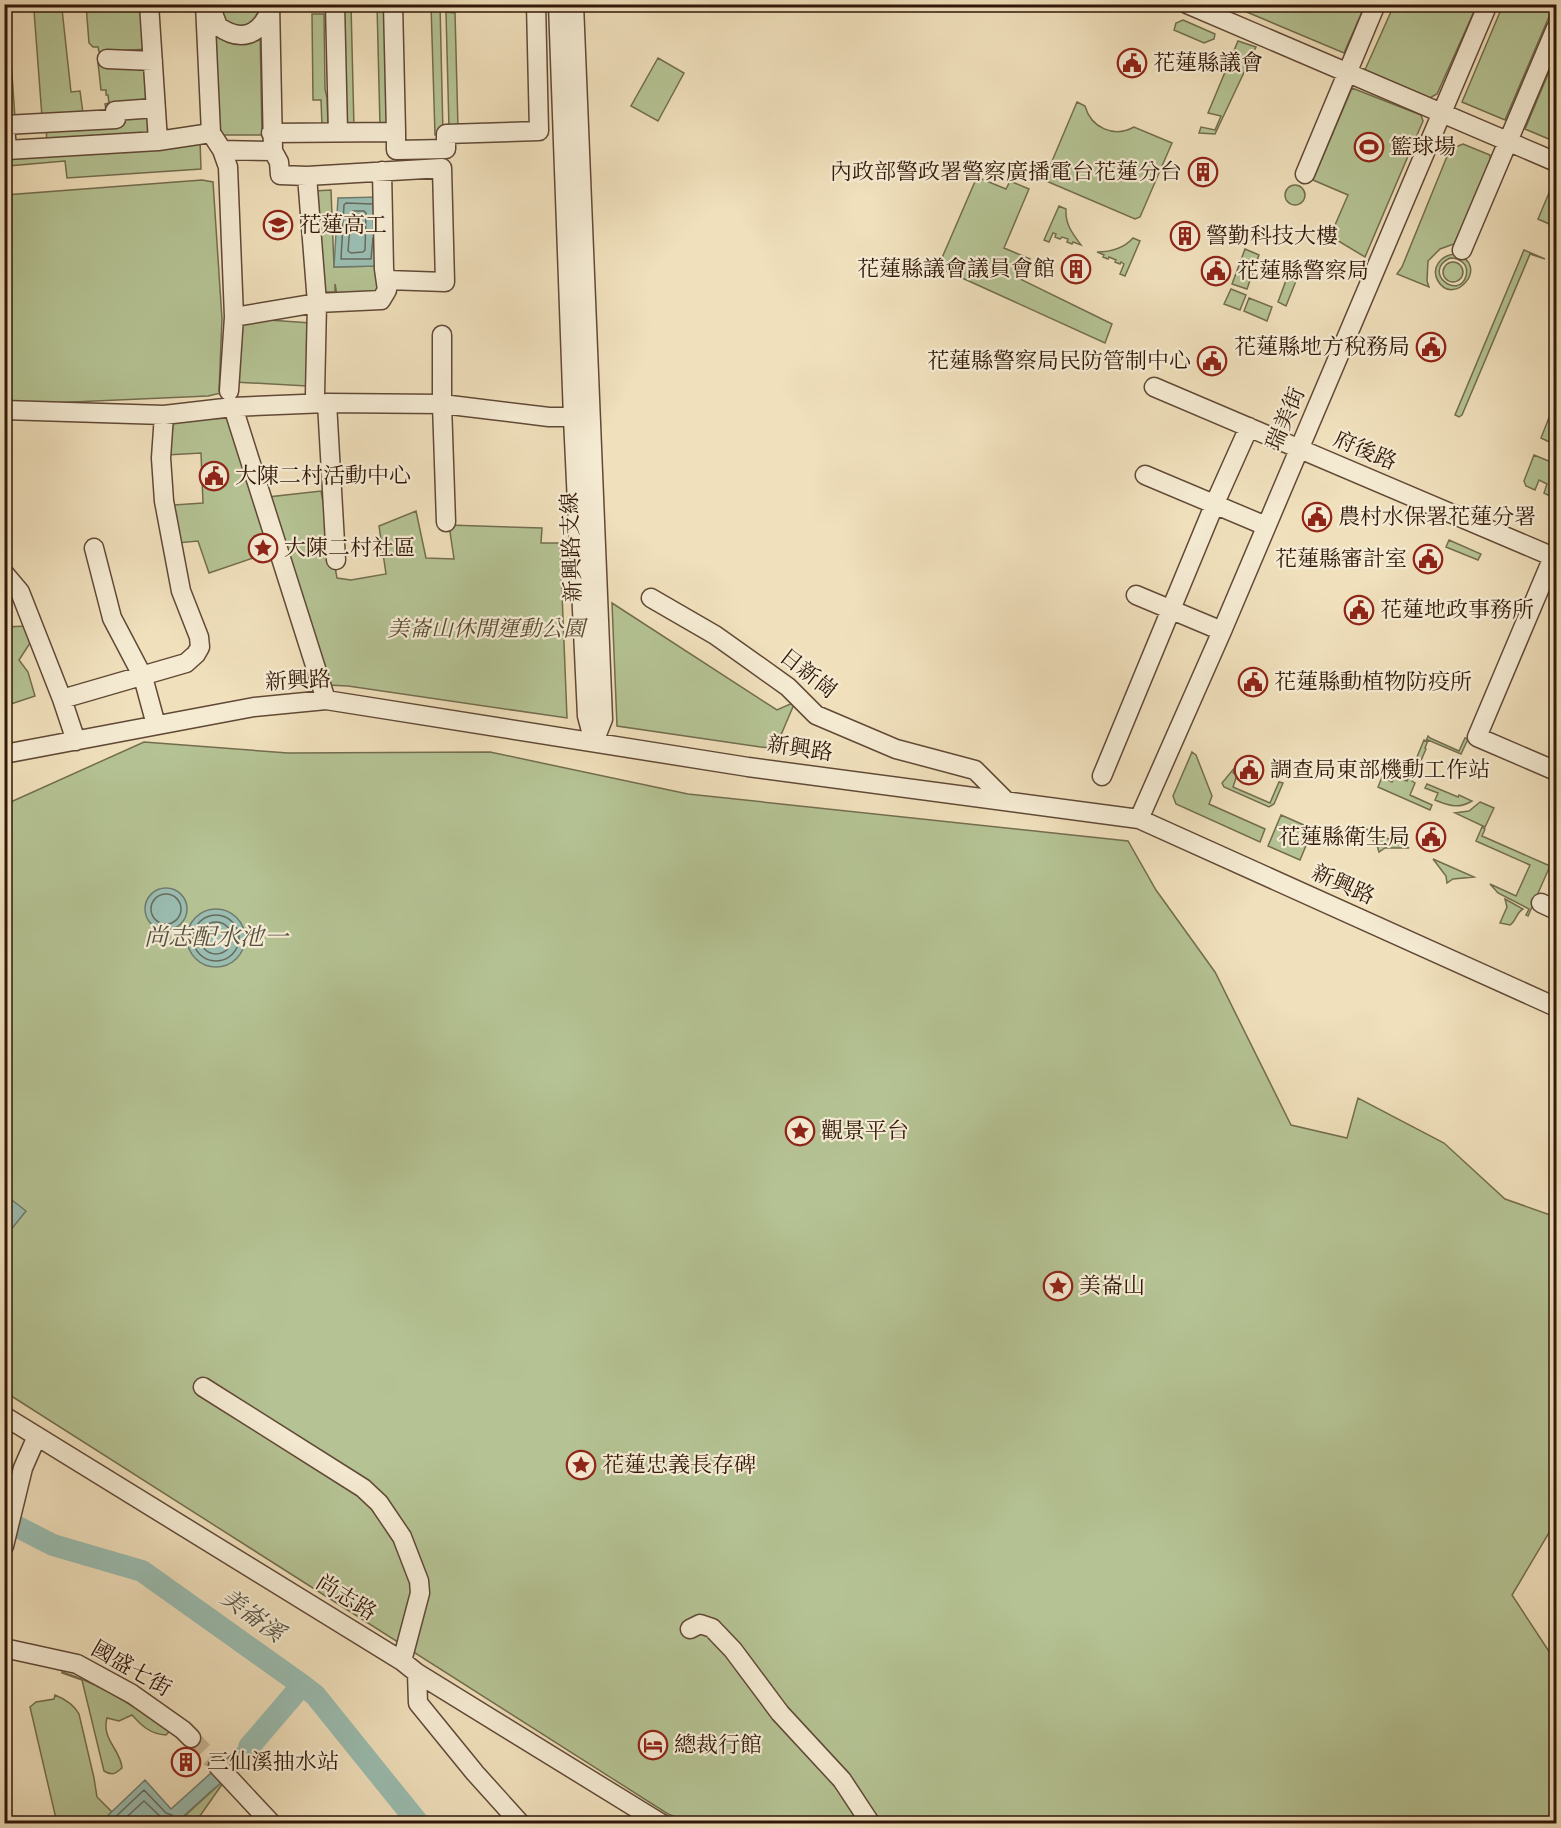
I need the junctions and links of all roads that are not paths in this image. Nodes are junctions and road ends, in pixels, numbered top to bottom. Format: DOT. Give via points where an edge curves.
graph roads {
  1 [pos="149,4"];
  2 [pos="335,4"];
  3 [pos="393,4"];
  4 [pos="536,4"];
  5 [pos="558,4"];
  6 [pos="574,4"];
  7 [pos="1187,4"];
  8 [pos="1376,4"];
  9 [pos="1488,4"];
  10 [pos="208,6"];
  11 [pos="270,7"];
  12 [pos="1557,28"];
  13 [pos="107,59"];
  14 [pos="153,61"];
  15 [pos="1347,73"];
  16 [pos="155,108"];
  17 [pos="1443,113"];
  18 [pos="42,123"];
  19 [pos="338,132"];
  20 [pos="396,132"];
  21 [pos="211,133"];
  22 [pos="158,141"];
  23 [pos="1508,141"];
  24 [pos="272,142"];
  25 [pos="43,148"];
  26 [pos="6,150"];
  27 [pos="222,150"];
  28 [pos="1557,162"];
  29 [pos="382,171"];
  30 [pos="1305,174"];
  31 [pos="307,176"];
  32 [pos="1462,250"];
  33 [pos="387,280"];
  34 [pos="317,303"];
  35 [pos="234,317"];
  36 [pos="442,335"];
  37 [pos="1154,387"];
  38 [pos="321,398"];
  39 [pos="231,399"];
  40 [pos="442,404"];
  41 [pos="4,410"];
  42 [pos="164,416"];
  43 [pos="582,418"];
  44 [pos="1249,427"];
  45 [pos="1299,449"];
  46 [pos="1145,475"];
  47 [pos="1215,503"];
  48 [pos="446,522"];
  49 [pos="1266,526"];
  50 [pos="94,548"];
  51 [pos="1555,558"];
  52 [pos="336,560"];
  53 [pos="4,573"];
  54 [pos="1136,595"];
  55 [pos="651,598"];
  56 [pos="1170,610"];
  57 [pos="1222,631"];
  58 [pos="143,676"];
  59 [pos="62,699"];
  60 [pos="326,700"];
  61 [pos="156,725"];
  62 [pos="76,741"];
  63 [pos="594,742"];
  64 [pos="4,754"];
  65 [pos="1557,771"];
  66 [pos="1101,776"];
  67 [pos="1006,801"];
  68 [pos="1139,819"];
  69 [pos="1557,1007"];
  70 [pos="203,1387"];
  71 [pos="4,1416"];
  72 [pos="37,1436"];
  73 [pos="4,1467"];
  74 [pos="23,1468"];
  75 [pos="4,1546"];
  76 [pos="690,1629"];
  77 [pos="4,1648"];
  78 [pos="402,1661"];
  79 [pos="417,1673"];
  80 [pos="191,1738"];
  81 [pos="218,1766"];
  82 [pos="272,1824"];
  83 [pos="521,1824"];
  84 [pos="662,1824"];
  85 [pos="871,1824"];
  1 -- 14 [label="street"];
  2 -- 19 [label="street"];
  3 -- 20 [label="street"];
  4 -- 20 [label="street" via="539,131 446,134 446,149 436,150 396,150"];
  5 -- 43 [label="street, 新興路支線"];
  6 -- 43 [label="street, 新興路支線"];
  7 -- 15 [label="street"];
  8 -- 15 [label="street"];
  9 -- 17 [label="street, 瑞美街"];
  10 -- 11 [label="street" via="218,26 236,35 247,34 264,24"];
  10 -- 21 [label="street"];
  11 -- 24 [label="street"];
  12 -- 23 [label="street"];
  13 -- 14 [label="street"];
  14 -- 16 [label="street"];
  15 -- 17 [label="street"];
  15 -- 30 [label="street"];
  16 -- 18 [label="street" via="115,111 116,119"];
  16 -- 22 [label="street"];
  17 -- 23 [label="street"];
  17 -- 45 [label="street, 瑞美街"];
  18 -- 25 [label="street"];
  18 -- 26 [label="street" via="5,125"];
  19 -- 20 [label="street"];
  19 -- 24 [label="street"];
  21 -- 22 [label="street"];
  21 -- 27 [label="street"];
  22 -- 25 [label="street"];
  23 -- 28 [label="street"];
  23 -- 32 [label="street"];
  24 -- 27 [label="street"];
  24 -- 31 [label="street" via="280,175"];
  25 -- 26 [label="street"];
  27 -- 35 [label="street" via="228,167"];
  29 -- 31 [label="street"];
  29 -- 33 [label="street"];
  29 -- 33 [label="street" via="442,168 445,282"];
  31 -- 34 [label="street"];
  33 -- 34 [label="street" via="381,300"];
  34 -- 35 [label="street"];
  34 -- 38 [label="street"];
  35 -- 39 [label="street"];
  36 -- 40 [label="street"];
  37 -- 44 [label="street, 府後路"];
  38 -- 39 [label="street"];
  38 -- 40 [label="street"];
  38 -- 52 [label="street"];
  39 -- 42 [label="street"];
  39 -- 60 [label="street"];
  40 -- 43 [label="street"];
  40 -- 48 [label="street"];
  41 -- 42 [label="street"];
  42 -- 58 [label="street" via="164,501 181,591 200,647 186,663"];
  43 -- 63 [label="street, 新興路支線" via="603,719"];
  44 -- 45 [label="street, 府後路"];
  44 -- 47 [label="street"];
  45 -- 49 [label="street, 瑞美街"];
  45 -- 51 [label="street, 府後路"];
  46 -- 47 [label="street"];
  47 -- 49 [label="street"];
  47 -- 56 [label="street"];
  49 -- 57 [label="street, 瑞美街"];
  50 -- 58 [label="street" via="112,618"];
  51 -- 65 [label="street" via="1477,737"];
  53 -- 59 [label="street" via="20,592"];
  54 -- 56 [label="street"];
  55 -- 67 [label="street, 日新崗" via="715,634 788,687 816,715 896,749 975,770"];
  56 -- 57 [label="street"];
  56 -- 66 [label="street"];
  57 -- 68 [label="street, 瑞美街"];
  58 -- 59 [label="street"];
  58 -- 61 [label="street"];
  59 -- 62 [label="street"];
  60 -- 61 [label="street, 新興路" via="254,707"];
  60 -- 63 [label="street, 新興路"];
  61 -- 62 [label="street, 新興路"];
  62 -- 64 [label="street, 新興路"];
  63 -- 67 [label="street, 新興路"];
  67 -- 68 [label="street, 新興路"];
  68 -- 69 [label="street, 新興路"];
  70 -- 78 [label="street" via="363,1488 379,1503 402,1538 419,1581 420,1593"];
  71 -- 72 [label="street, 尚志路"];
  72 -- 74 [label="street"];
  72 -- 78 [label="street, 尚志路"];
  73 -- 74 [label="street"];
  74 -- 75 [label="street"];
  76 -- 85 [label="street" via="700,1624 712,1628 726,1642 780,1713 842,1780"];
  77 -- 80 [label="street, 國盛七街" via="77,1664 109,1679"];
  78 -- 79 [label="street, 尚志路"];
  79 -- 83 [label="street" via="418,1703"];
  79 -- 84 [label="street, 尚志路"];
  81 -- 82 [label="street"];
}
